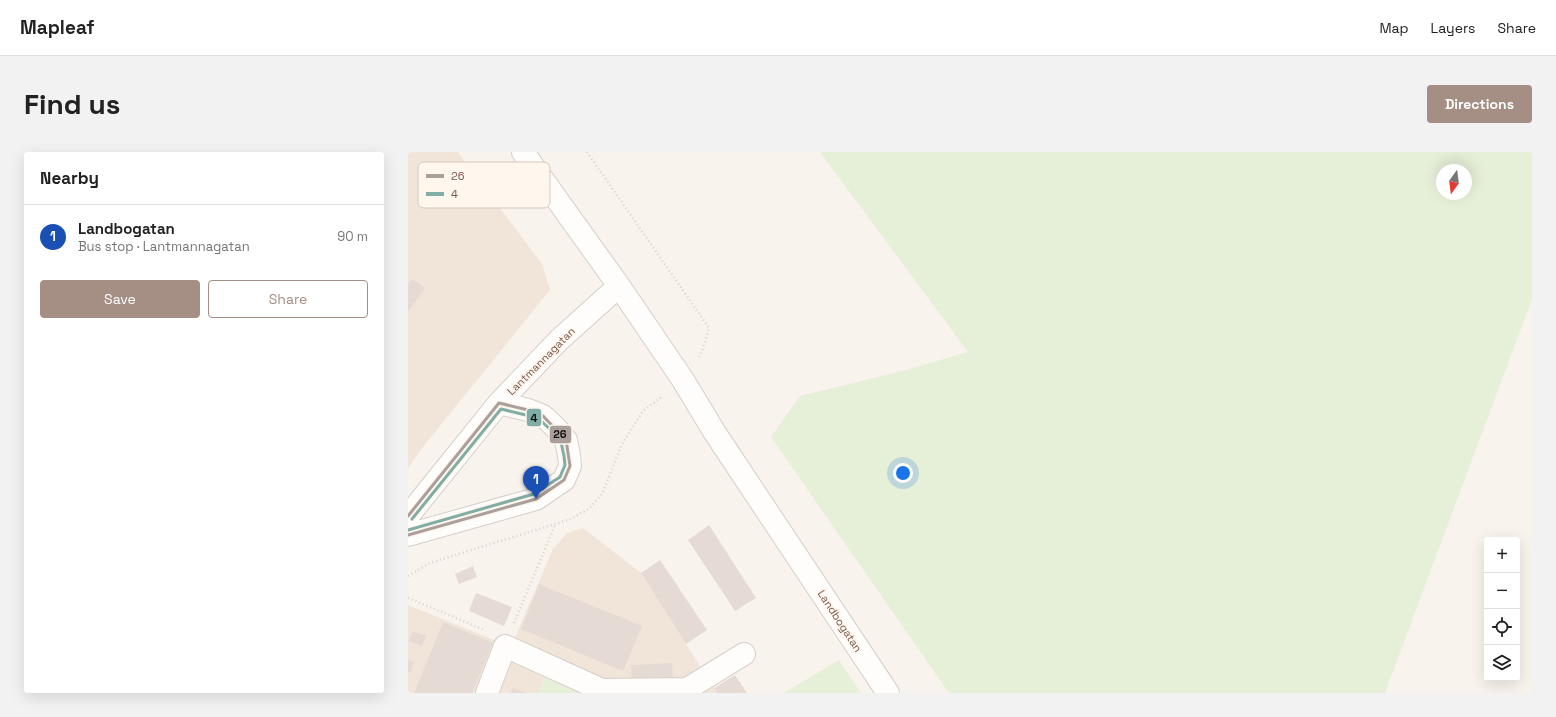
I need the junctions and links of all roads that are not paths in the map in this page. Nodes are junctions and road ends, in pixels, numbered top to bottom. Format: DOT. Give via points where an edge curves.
graph roads {
  1 [pos="523,152"];
  2 [pos="530,162"];
  3 [pos="550,190"];
  4 [pos="619,286"];
  5 [pos="499,403"];
  6 [pos="408,516"];
  7 [pos="408,535"];
  8 [pos="744,654"];
  9 [pos="602,692"];
  10 [pos="486,693"];
  11 [pos="888,693"];
  1 -- 2 [label="street, Landbogatan"];
  3 -- 4 [label="street, Landbogatan"];
  4 -- 5 [label="street, Lantmannagatan" via="559,340"];
  4 -- 11 [label="street, Landbogatan"];
  5 -- 6 [label="street, Lantmannagatan"];
  5 -- 7 [label="street" via="543,416 556,427 566,440 569,455 570,466 564,480 536,499"];
  8 -- 9 [label="street" via="687,689"];
  9 -- 10 [label="street" via="507,643"];
}
